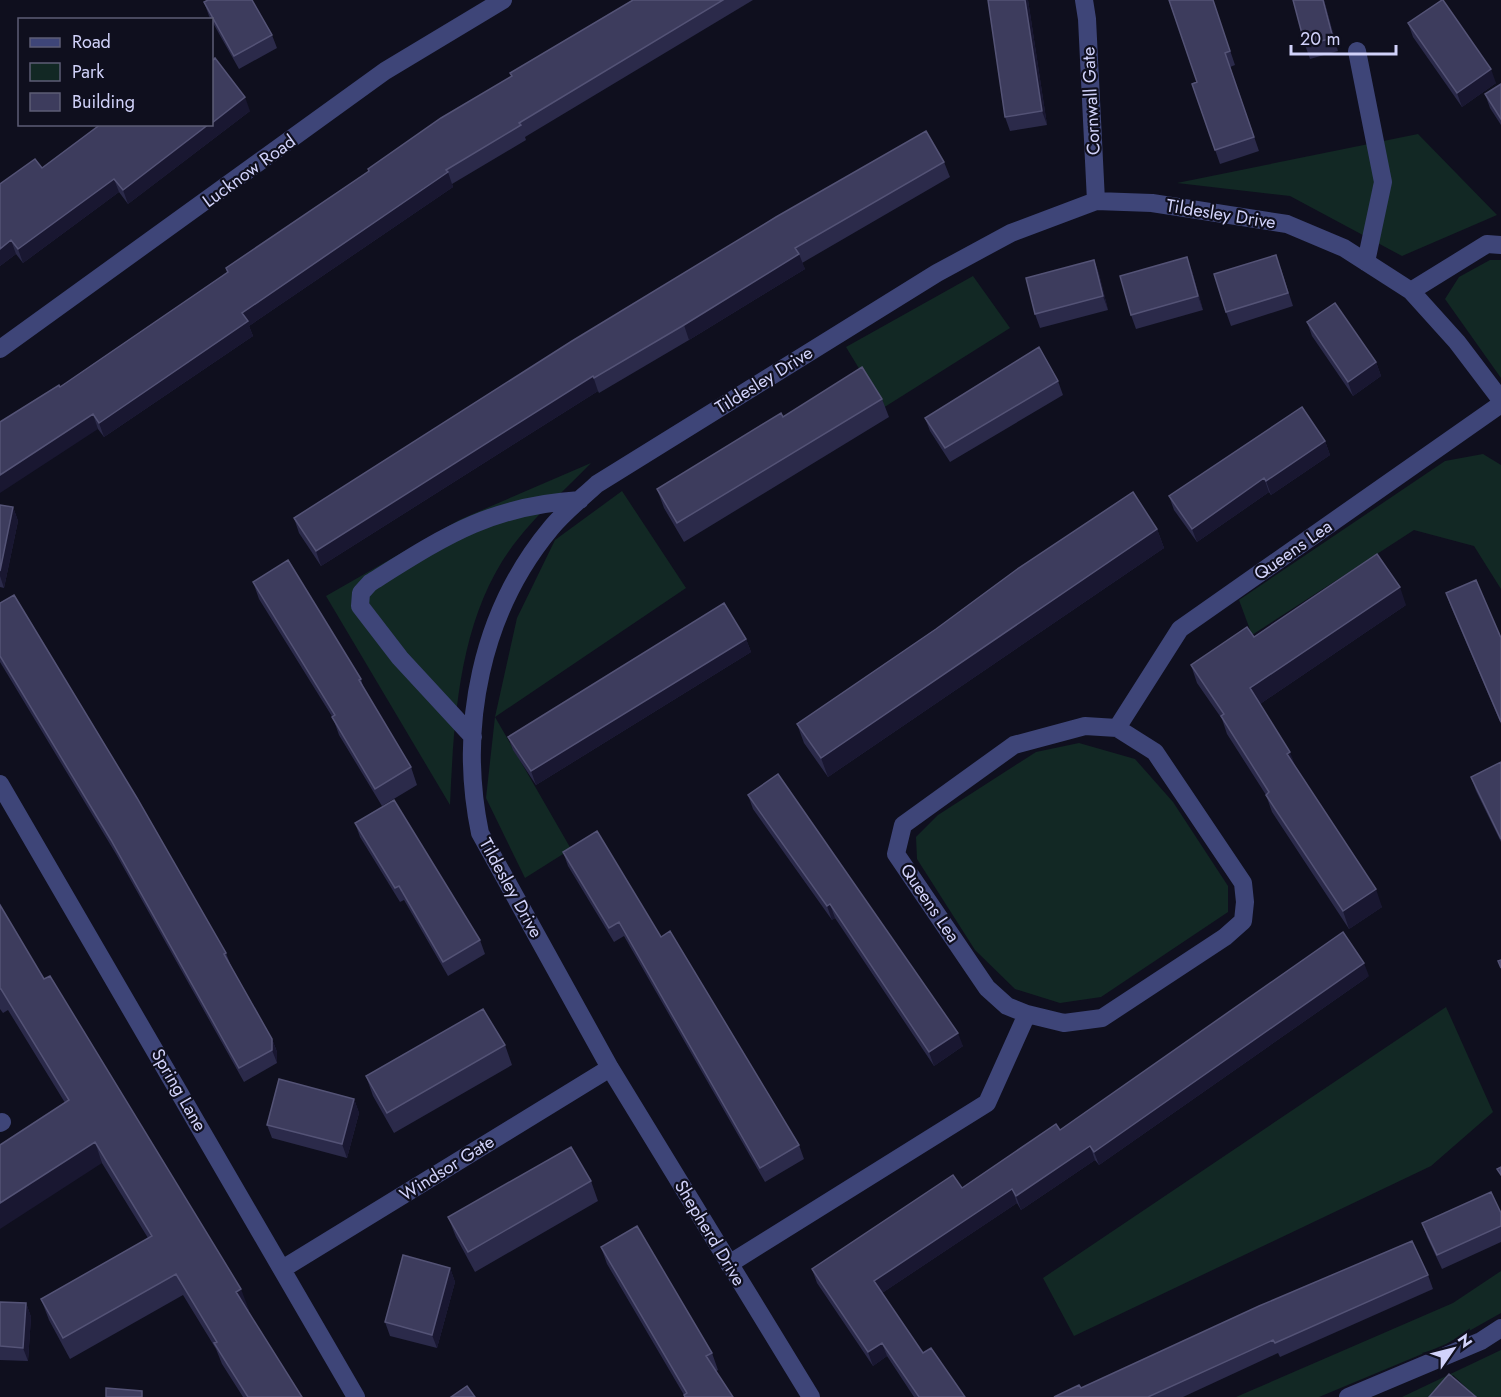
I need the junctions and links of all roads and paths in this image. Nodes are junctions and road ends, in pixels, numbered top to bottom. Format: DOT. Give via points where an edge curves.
graph roads {
  1 [pos="502,0"];
  2 [pos="1084,0"];
  3 [pos="1357,51"];
  4 [pos="1096,201"];
  5 [pos="1501,245"];
  6 [pos="1366,262"];
  7 [pos="1411,291"];
  8 [pos="0,350"];
  9 [pos="1501,402"];
  10 [pos="580,500"];
  11 [pos="1117,728"];
  12 [pos="473,737"];
  13 [pos="2,791"];
  14 [pos="1027,1014"];
  15 [pos="610,1068"];
  16 [pos="729,1264"];
  17 [pos="284,1268"];
  18 [pos="1501,1328"];
  19 [pos="356,1397"];
  20 [pos="811,1397"];
  21 [pos="1348,1397"];
  1 -- 8 [label="street, Lucknow Road" via="385,71"];
  2 -- 4 [label="street, Cornwall Gate"];
  3 -- 6 [label="street" via="1383,182"];
  4 -- 6 [label="street, Tildesley Drive" via="1152,203 1287,224 1344,248"];
  4 -- 10 [label="street, Tildesley Drive" via="1011,233 937,273 597,484"];
  5 -- 7 [label="street" via="1487,244"];
  6 -- 7 [label="street, Tildesley Drive"];
  7 -- 9 [label="street, Tildesley Drive" via="1457,342"];
  9 -- 11 [label="street, Queens Lea" via="1180,628"];
  10 -- 12 [label="street, Tildesley Drive" via="552,526 501,606 486,646"];
  10 -- 12 [label="street" via="542,502 479,520 370,583 361,593 360,606 376,630"];
  11 -- 14 [label="street, Queens Lea" via="1085,726 1014,745 903,825 897,854 987,988 1006,1006"];
  11 -- 14 [label="street, Queens Lea" via="1155,752 1243,883 1243,921 1225,938 1102,1018 1064,1023"];
  12 -- 15 [label="street, Tildesley Drive" via="472,796 480,833"];
  13 -- 17 [label="street, Spring Lane"];
  14 -- 16 [label="street" via="987,1103"];
  15 -- 16 [label="street, Shepherd Drive"];
  15 -- 17 [label="street, Windsor Gate"];
  16 -- 20 [label="street, Shepherd Drive"];
  17 -- 19 [label="street, Spring Lane"];
  18 -- 21 [label="street" via="1481,1341"];
}
